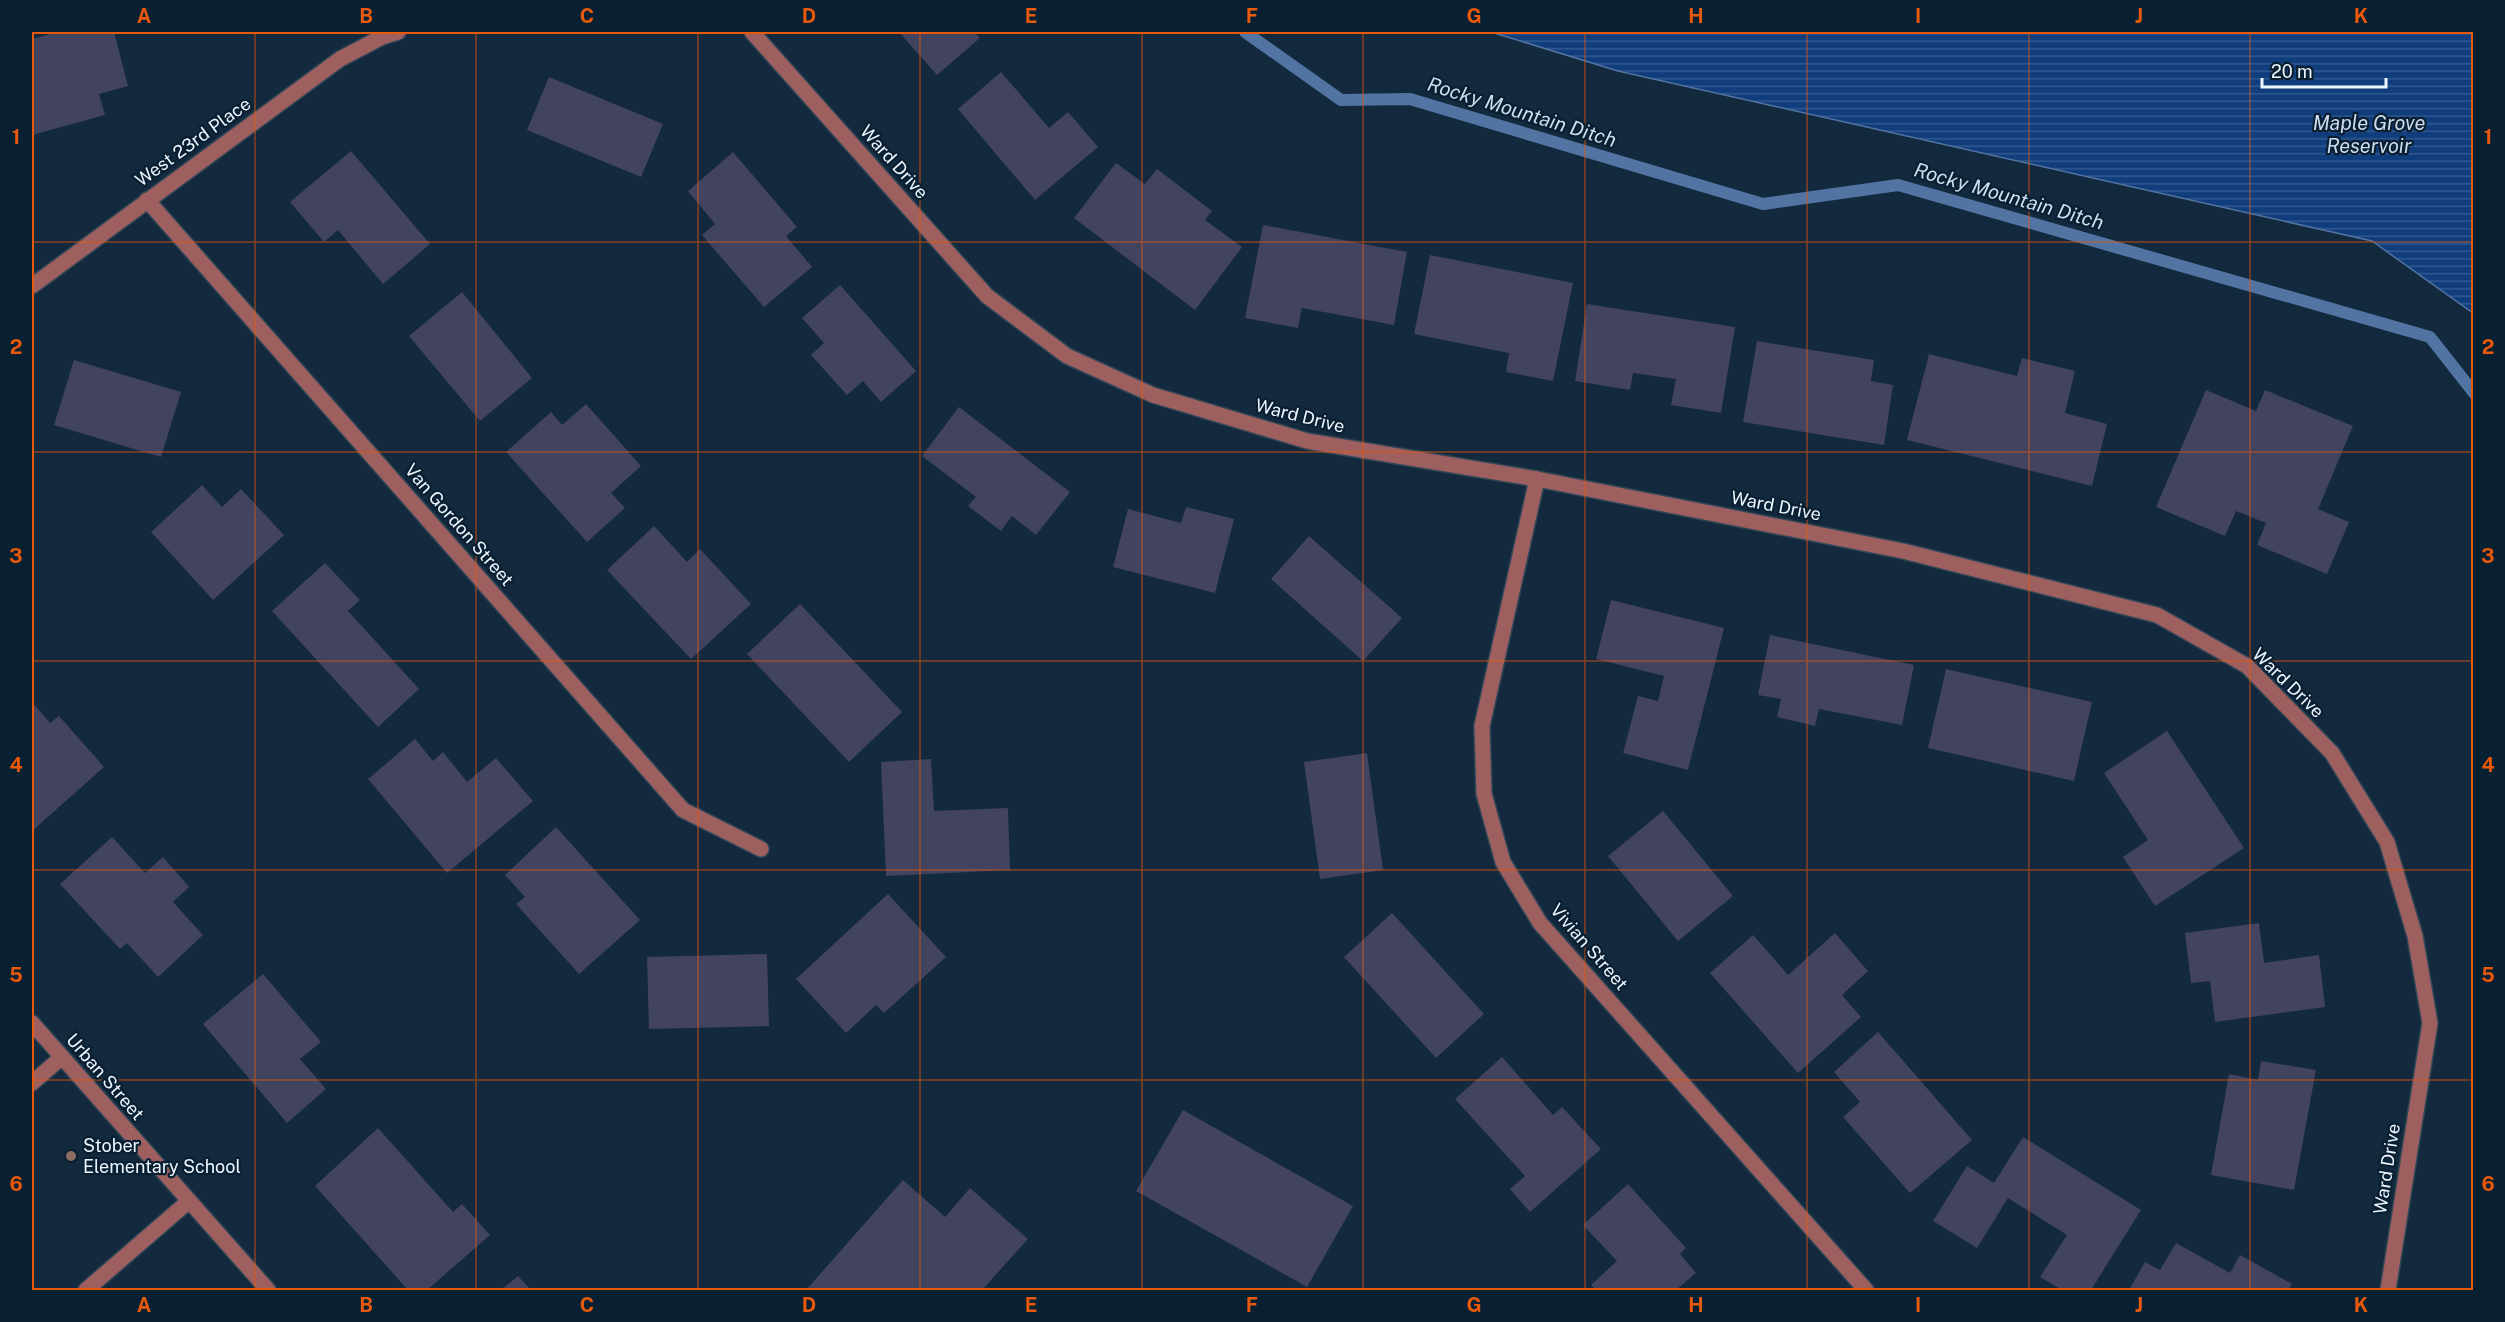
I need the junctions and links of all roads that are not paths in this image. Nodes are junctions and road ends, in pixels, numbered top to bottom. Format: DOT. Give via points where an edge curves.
graph roads {
  1 [pos="398,32"];
  2 [pos="752,32"];
  3 [pos="147,200"];
  4 [pos="32,286"];
  5 [pos="1537,479"];
  6 [pos="761,849"];
  7 [pos="32,1023"];
  8 [pos="62,1057"];
  9 [pos="32,1083"];
  10 [pos="189,1201"];
  11 [pos="86,1290"];
  12 [pos="268,1290"];
  13 [pos="1866,1290"];
  14 [pos="2388,1290"];
  1 -- 3 [label="street, West 23rd Place" via="340,59"];
  2 -- 5 [label="street, Ward Drive" via="987,296 1067,356 1153,395 1307,441"];
  3 -- 4 [label="street, West 23rd Place"];
  3 -- 6 [label="street, Van Gordon Street" via="683,810"];
  5 -- 13 [label="street, Vivian Street" via="1482,726 1484,794 1503,862 1540,923"];
  5 -- 14 [label="street, Ward Drive" via="1903,551 2157,615 2247,666 2332,753 2369,812 2387,842 2415,936 2430,1023"];
  7 -- 8 [label="street, Urban Street"];
  8 -- 9 [label="street"];
  8 -- 10 [label="street, Urban Street"];
  10 -- 11 [label="street"];
  10 -- 12 [label="street, Urban Street"];
}
